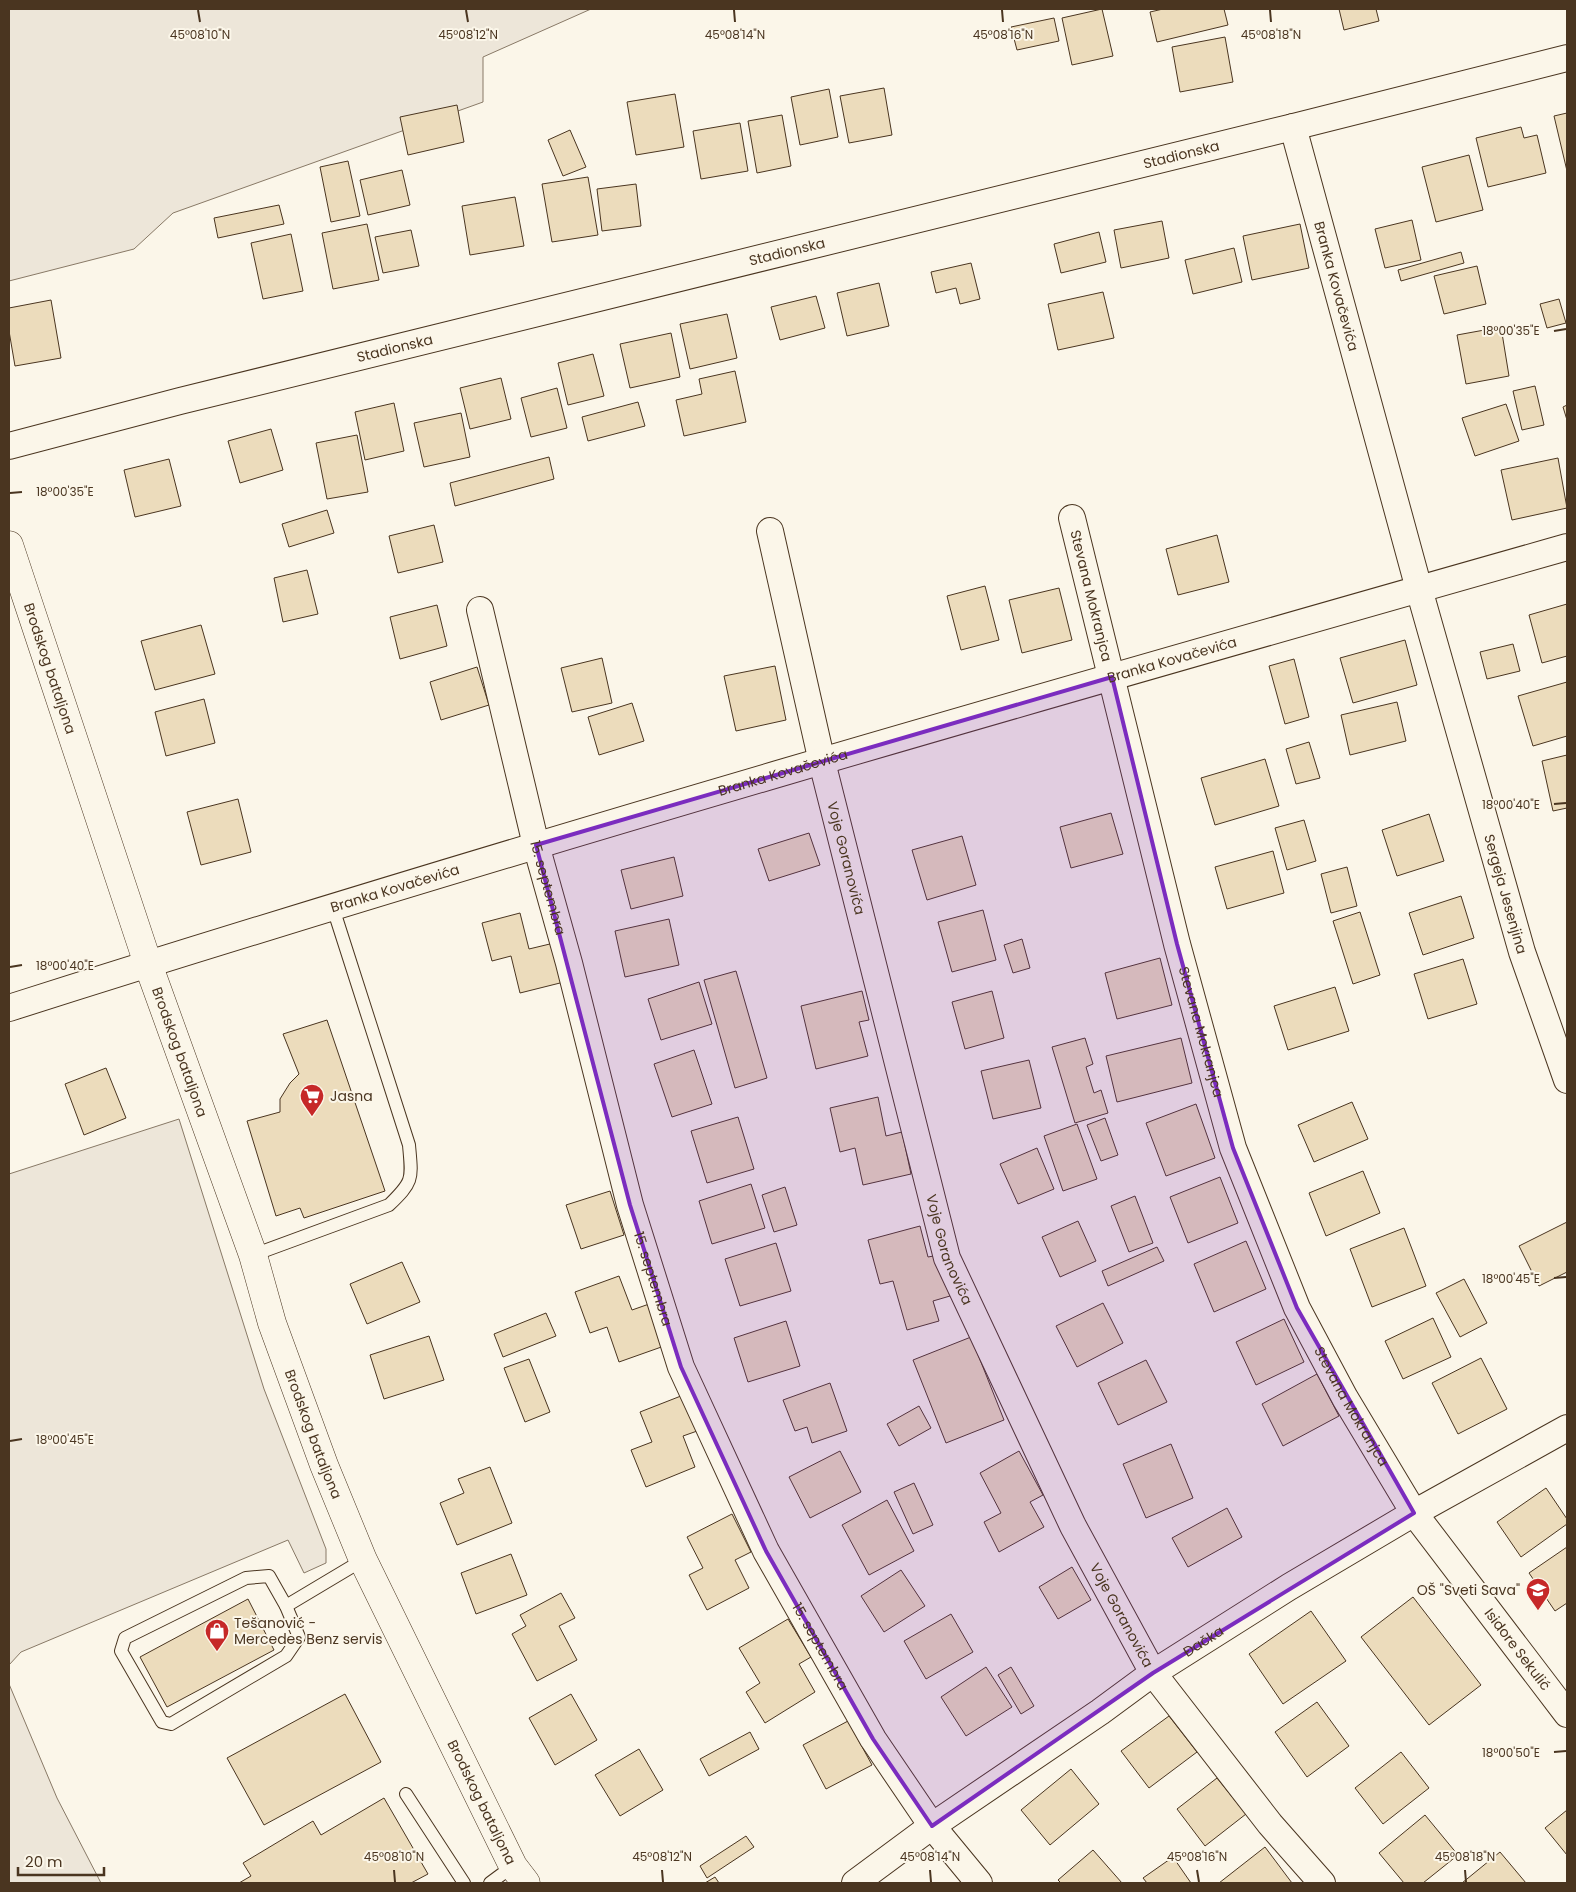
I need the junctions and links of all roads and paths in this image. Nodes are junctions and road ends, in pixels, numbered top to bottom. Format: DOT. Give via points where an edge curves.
graph roads {
  1 [pos="1567,58"];
  2 [pos="1293,127"];
  3 [pos="9,446"];
  4 [pos="1072,518"];
  5 [pos="770,531"];
  6 [pos="9,545"];
  7 [pos="1567,547"];
  8 [pos="1419,589"];
  9 [pos="480,610"];
  10 [pos="1112,677"];
  11 [pos="822,762"];
  12 [pos="536,845"];
  13 [pos="333,908"];
  14 [pos="148,964"];
  15 [pos="9,1008"];
  16 [pos="1567,1080"];
  17 [pos="253,1255"];
  18 [pos="1567,1428"];
  19 [pos="1414,1513"];
  20 [pos="363,1560"];
  21 [pos="286,1606"];
  22 [pos="1153,1673"];
  23 [pos="1567,1714"];
  24 [pos="406,1794"];
  25 [pos="932,1826"];
  26 [pos="519,1874"];
  27 [pos="464,1883"];
  28 [pos="490,1883"];
  29 [pos="855,1883"];
  30 [pos="979,1883"];
  31 [pos="1322,1883"];
  1 -- 2 [label="street, Stadionska"];
  2 -- 3 [label="street, Stadionska" via="190,398"];
  2 -- 8 [label="street, Branka Kovačevića"];
  4 -- 10 [label="street, Stevana Mokranjca"];
  5 -- 11 [label="street, Voje Goranovića"];
  6 -- 14 [label="street, Brodskog bataljona"];
  7 -- 8 [label="street, Branka Kovačevića"];
  8 -- 10 [label="street, Branka Kovačevića"];
  8 -- 16 [label="street, Sergeja Jesenjina" via="1522,952"];
  9 -- 12 [label="street, 15. septembra"];
  10 -- 11 [label="street, Branka Kovačevića"];
  10 -- 19 [label="street, Stevana Mokranjca" via="1177,944 1233,1148 1297,1308 1345,1398"];
  11 -- 12 [label="street, Branka Kovačevića"];
  11 -- 22 [label="street, Voje Goranovića" via="947,1258 1073,1526"];
  12 -- 13 [label="street, Branka Kovačevića"];
  12 -- 25 [label="street, 15. septembra" via="630,1206 681,1367 766,1551 873,1739"];
  13 -- 14 [label="street, Branka Kovačevića"];
  13 -- 17 [label="lane" via="409,1145 412,1175 403,1192 389,1205"];
  14 -- 15 [label="street"];
  14 -- 17 [label="street, Brodskog bataljona"];
  17 -- 20 [label="street, Brodskog bataljona" via="272,1323 324,1466"];
  18 -- 19 [label="street, Đačka"];
  19 -- 22 [label="street, Đačka"];
  19 -- 23 [label="street, Isidore Sekulić"];
  20 -- 21 [label="lane"];
  20 -- 26 [label="street, Brodskog bataljona"];
  21 -- 21 [label="lane" via="299,1637 286,1656 171,1724 162,1722 121,1651 125,1638 246,1578 269,1576"];
  22 -- 25 [label="street, Đačka"];
  22 -- 31 [label="street, Voje Goranovića" via="1270,1824"];
  24 -- 27 [label="lane"];
  25 -- 29 [label="street, Đačka"];
  25 -- 30 [label="street, 15. septembra"];
  26 -- 28 [label="lane"];
}
